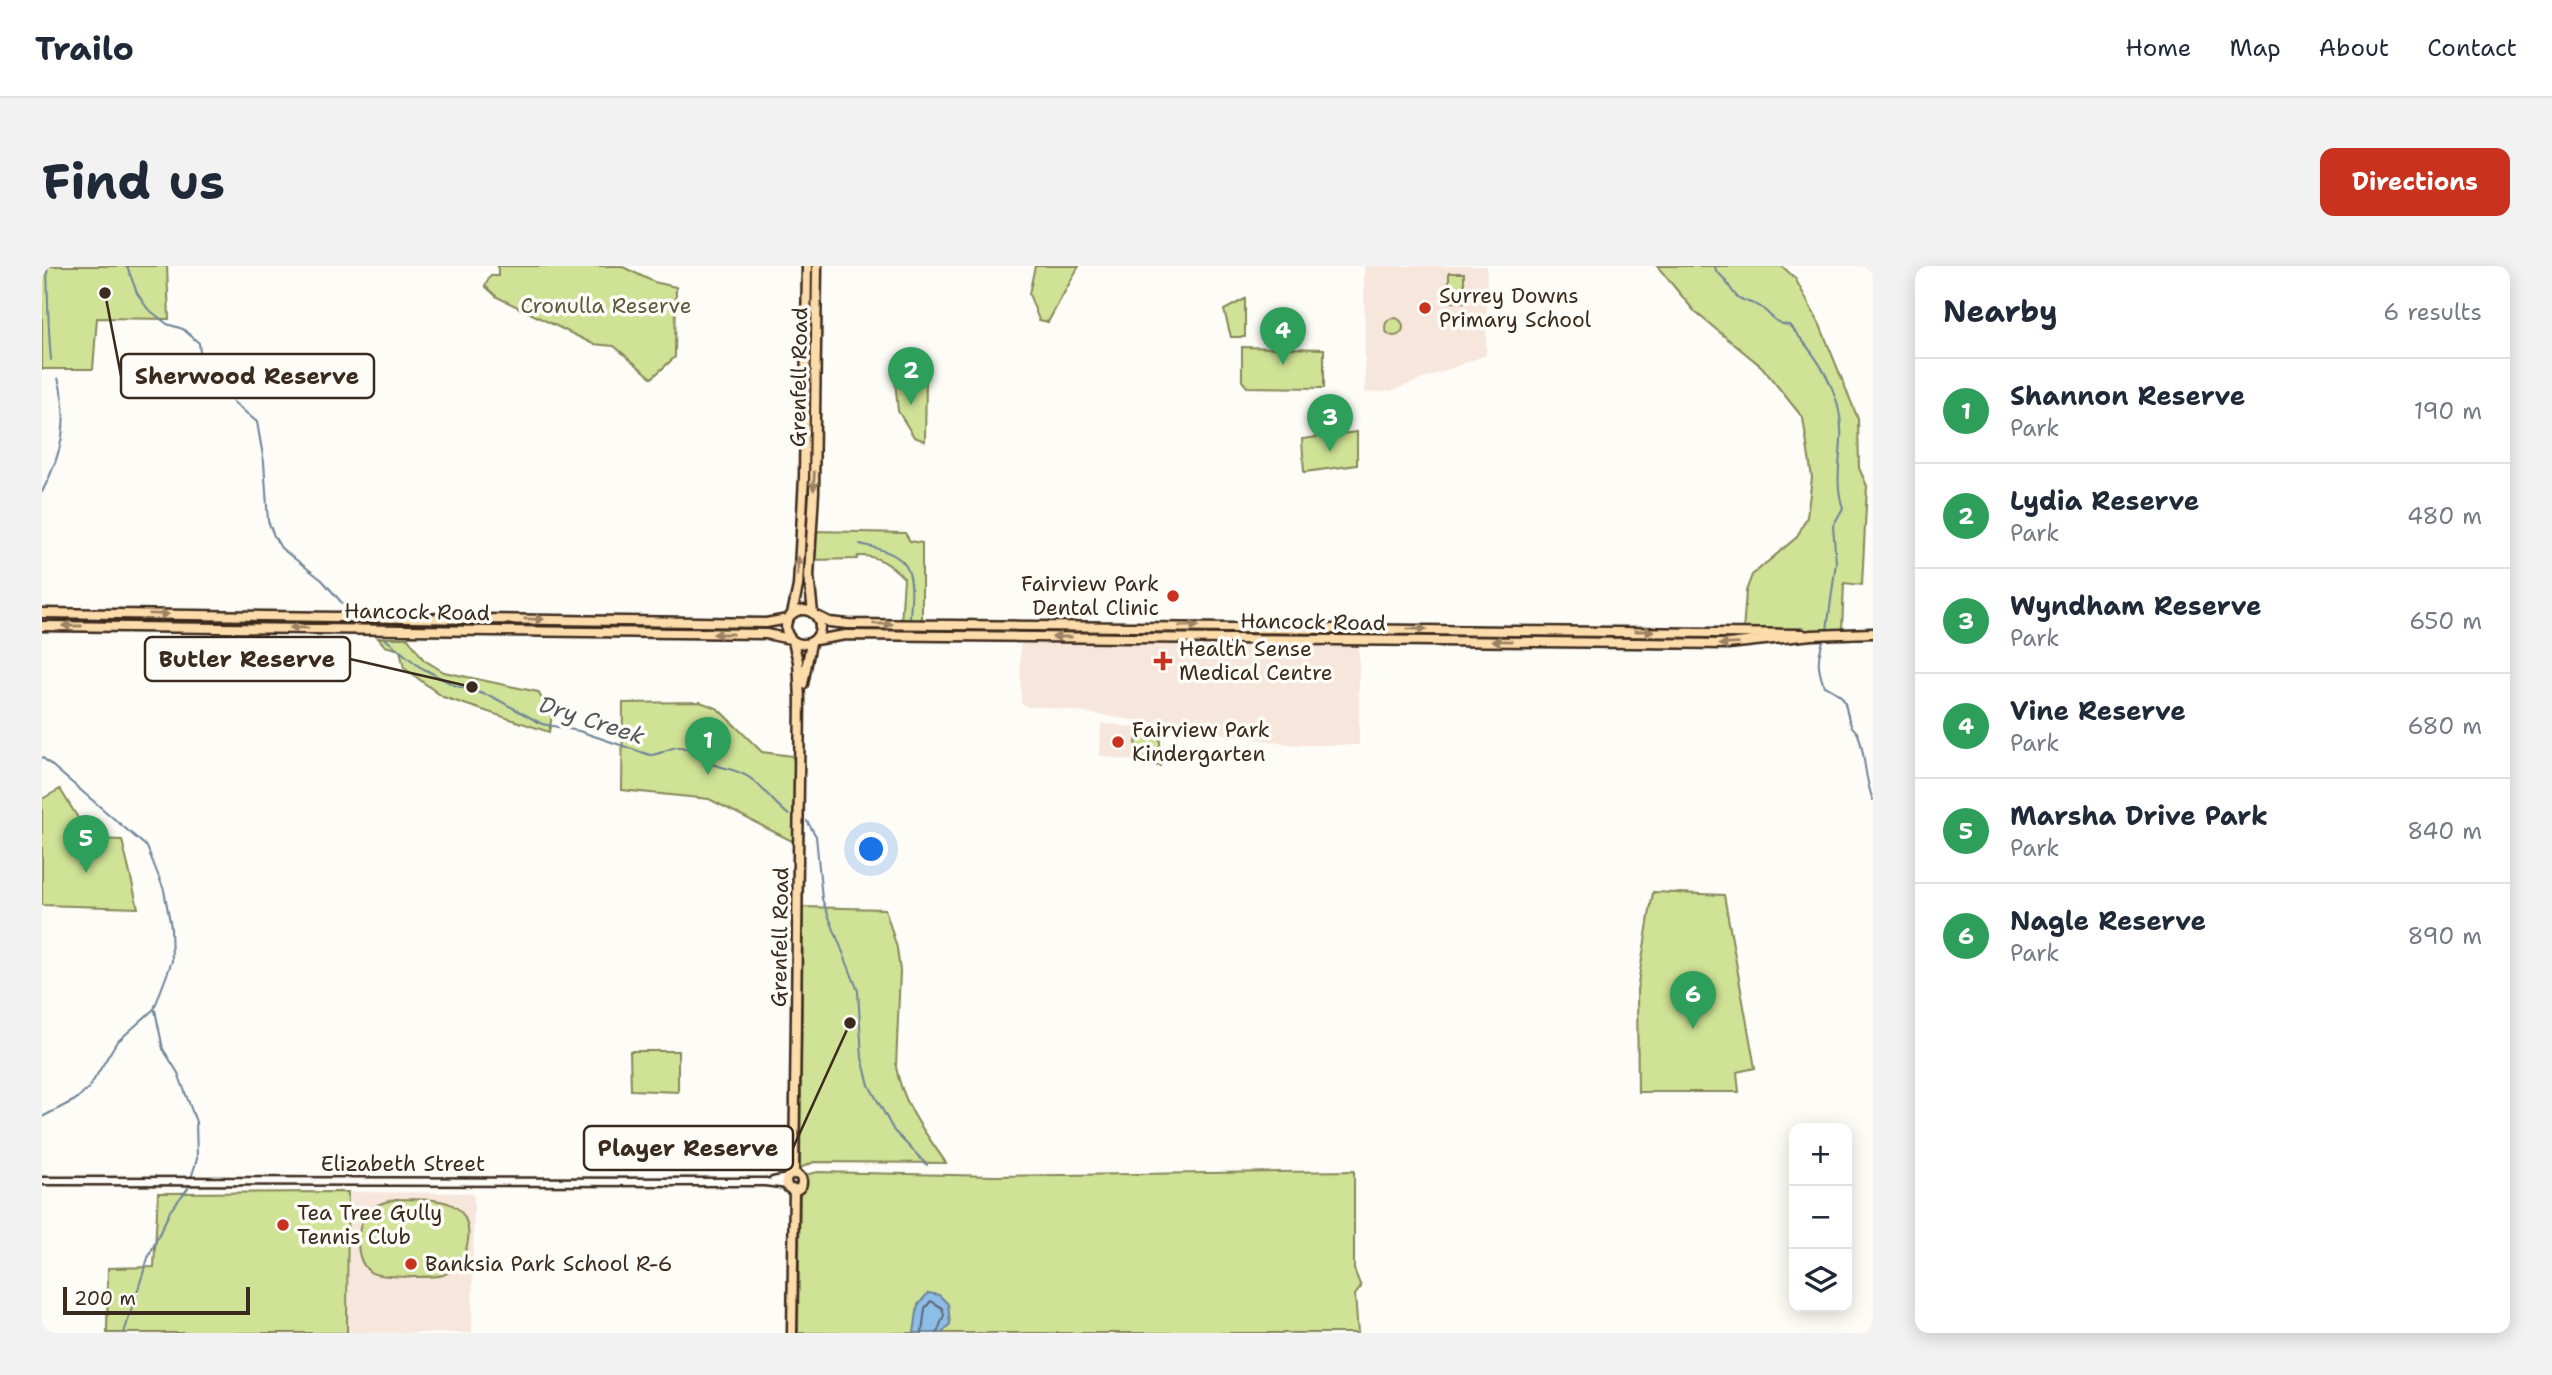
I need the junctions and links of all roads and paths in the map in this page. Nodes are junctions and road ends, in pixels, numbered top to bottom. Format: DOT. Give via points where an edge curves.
graph roads {
  1 [pos="807,266"];
  2 [pos="817,266"];
  3 [pos="807,282"];
  4 [pos="817,282"];
  5 [pos="801,518"];
  6 [pos="812,518"];
  7 [pos="42,614"];
  8 [pos="815,614"];
  9 [pos="220,615"];
  10 [pos="790,617"];
  11 [pos="994,625"];
  12 [pos="1034,625"];
  13 [pos="42,626"];
  14 [pos="220,626"];
  15 [pos="1121,626"];
  16 [pos="1821,635"];
  17 [pos="1017,636"];
  18 [pos="1873,636"];
  19 [pos="1107,637"];
  20 [pos="1142,638"];
  21 [pos="792,640"];
  22 [pos="813,642"];
  23 [pos="800,700"];
  24 [pos="42,1181"];
  25 [pos="791,1182"];
  26 [pos="792,1333"];
  1 -- 3 [label="main road, Grenfell Road"];
  2 -- 4 [label="main road, Grenfell Road"];
  3 -- 4 [label="main road"];
  3 -- 5 [label="main road, Grenfell Road"];
  4 -- 6 [label="main road, Grenfell Road, one-way"];
  5 -- 6 [label="main road"];
  10 -- 5 [label="main road, Grenfell Road, one-way" via="798,586"];
  6 -- 8 [label="main road, Grenfell Road" via="809,576"];
  7 -- 9 [label="main road, Hancock Road, one-way"];
  8 -- 10 [label="main road" via="803,610"];
  8 -- 11 [label="main road, Hancock Road, one-way" via="829,622 848,624"];
  8 -- 22 [label="main road" via="821,628"];
  9 -- 10 [label="main road, Hancock Road, one-way" via="766,623"];
  9 -- 14 [label="main road"];
  10 -- 21 [label="main road" via="786,629"];
  11 -- 12 [label="main road, Hancock Road"];
  11 -- 17 [label="main road"];
  12 -- 15 [label="main road, Hancock Road"];
  12 -- 17 [label="main road"];
  14 -- 13 [label="main road, Hancock Road, one-way"];
  21 -- 14 [label="main road, Hancock Road, one-way" via="766,634"];
  15 -- 16 [label="main road, Hancock Road, one-way"];
  15 -- 19 [label="main road"];
  15 -- 20 [label="main road"];
  16 -- 18 [label="main road, Hancock Road"];
  16 -- 20 [label="main road, Hancock Road, one-way" via="1728,644"];
  19 -- 17 [label="main road, Hancock Road, one-way"];
  17 -- 22 [label="main road, Hancock Road" via="836,635"];
  19 -- 20 [label="main road, Hancock Road"];
  21 -- 22 [label="main road" via="802,645"];
  21 -- 23 [label="main road, Grenfell Road"];
  22 -- 23 [label="main road, Grenfell Road"];
  23 -- 25 [label="main road, Grenfell Road"];
  24 -- 25 [label="street, Elizabeth Street"];
  25 -- 26 [label="main road, Grenfell Road"];
}
